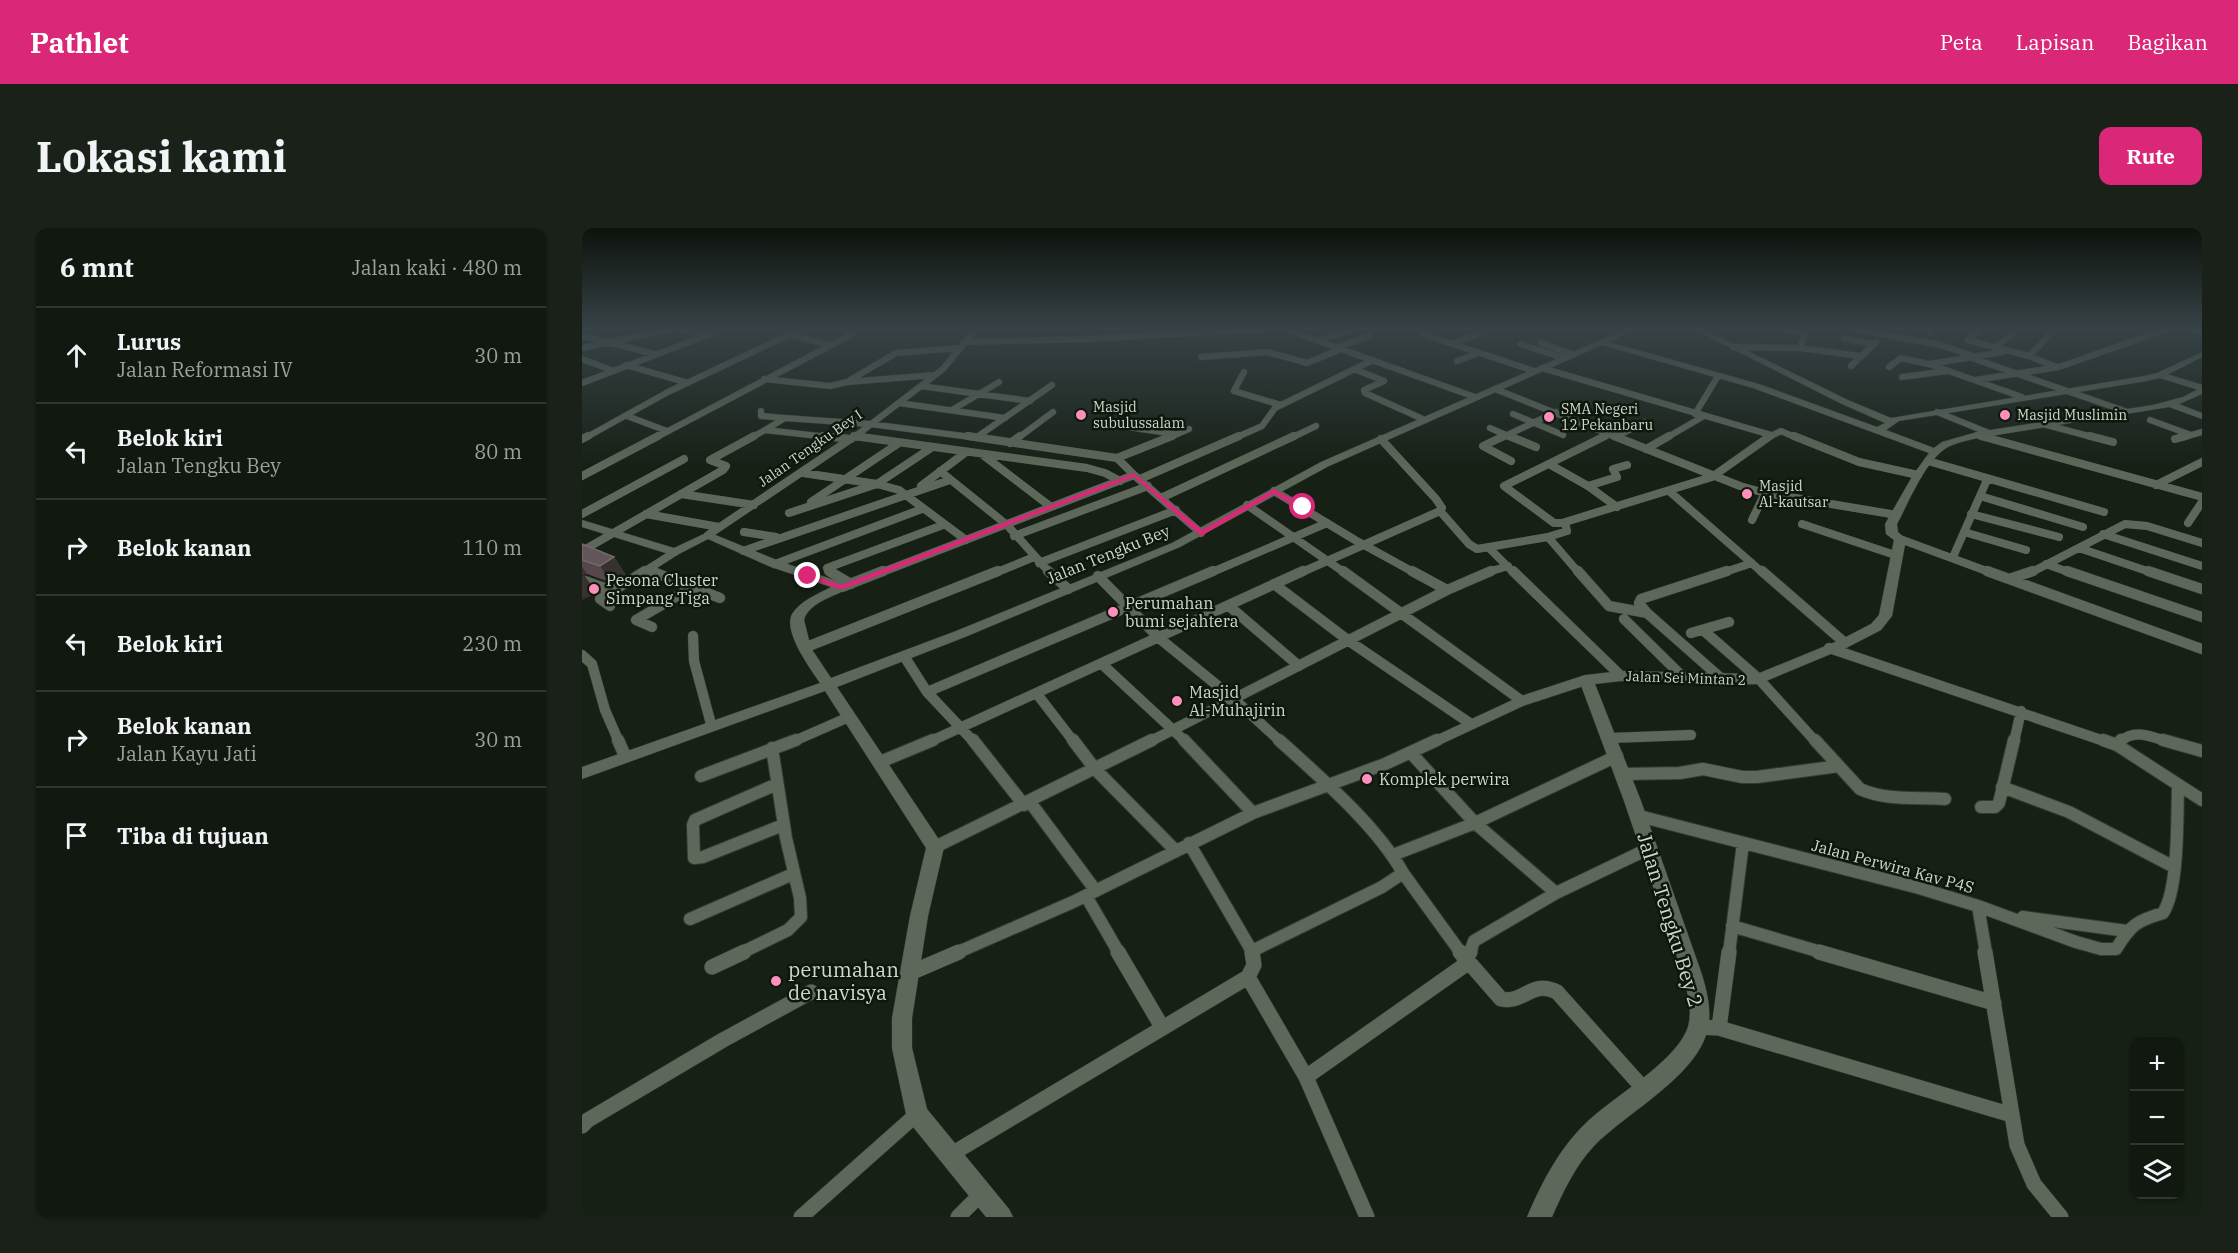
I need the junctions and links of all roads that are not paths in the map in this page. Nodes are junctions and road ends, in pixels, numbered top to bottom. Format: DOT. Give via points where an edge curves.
graph roads {
  1 [pos="604,375"];
  2 [pos="659,375"];
  3 [pos="705,375"];
  4 [pos="771,375"];
  5 [pos="858,375"];
  6 [pos="933,375"];
  7 [pos="935,375"];
  8 [pos="1242,375"];
  9 [pos="1342,375"];
  10 [pos="1369,375"];
  11 [pos="1415,375"];
  12 [pos="1526,375"];
  13 [pos="1556,375"];
  14 [pos="1715,375"];
  15 [pos="1792,375"];
  16 [pos="1914,375"];
  17 [pos="1962,375"];
  18 [pos="2007,375"];
  19 [pos="2018,375"];
  20 [pos="2160,375"];
  21 [pos="1718,376"];
  22 [pos="1902,377"];
  23 [pos="764,379"];
  24 [pos="1975,380"];
  25 [pos="847,382"];
  26 [pos="999,382"];
  27 [pos="688,383"];
  28 [pos="582,384"];
  29 [pos="1052,385"];
  30 [pos="921,386"];
  31 [pos="1495,389"];
  32 [pos="2202,389"];
  33 [pos="2069,391"];
  34 [pos="978,393"];
  35 [pos="1475,397"];
  36 [pos="2022,398"];
  37 [pos="1030,401"];
  38 [pos="899,403"];
  39 [pos="2171,404"];
  40 [pos="1281,405"];
  41 [pos="952,410"];
  42 [pos="761,411"];
  43 [pos="2125,411"];
  44 [pos="1053,412"];
  45 [pos="1556,412"];
  46 [pos="1937,412"];
  47 [pos="1513,414"];
  48 [pos="1695,414"];
  49 [pos="627,416"];
  50 [pos="1704,416"];
  51 [pos="2202,416"];
  52 [pos="784,418"];
  53 [pos="1005,418"];
  54 [pos="1425,420"];
  55 [pos="2150,420"];
  56 [pos="1645,422"];
  57 [pos="1889,422"];
  58 [pos="1101,423"];
  59 [pos="1533,423"];
  60 [pos="870,424"];
  61 [pos="2043,424"];
  62 [pos="1316,426"];
  63 [pos="1490,428"];
  64 [pos="1189,429"];
  65 [pos="765,430"];
  66 [pos="667,431"];
  67 [pos="1877,432"];
  68 [pos="2202,432"];
  69 [pos="1989,433"];
  70 [pos="1175,434"];
  71 [pos="1507,435"];
  72 [pos="1563,435"];
  73 [pos="1771,435"];
  74 [pos="1977,435"];
  75 [pos="2191,435"];
  76 [pos="1612,436"];
  77 [pos="853,437"];
  78 [pos="977,437"];
  79 [pos="582,439"];
  80 [pos="1382,439"];
  81 [pos="2175,439"];
  82 [pos="1010,442"];
  83 [pos="2113,442"];
  84 [pos="899,443"];
  85 [pos="1536,447"];
  86 [pos="931,448"];
  87 [pos="1646,449"];
  88 [pos="966,452"];
  89 [pos="983,455"];
  90 [pos="1932,456"];
  91 [pos="1117,458"];
  92 [pos="684,459"];
  93 [pos="1511,461"];
  94 [pos="2202,462"];
  95 [pos="1549,464"];
  96 [pos="1627,465"];
  97 [pos="940,471"];
  98 [pos="802,473"];
  99 [pos="1918,475"];
  100 [pos="582,476"];
  101 [pos="1137,477"];
  102 [pos="1712,477"];
  103 [pos="844,480"];
  104 [pos="950,480"];
  105 [pos="1987,480"];
  106 [pos="1120,481"];
  107 [pos="877,484"];
  108 [pos="2156,485"];
  109 [pos="1148,486"];
  110 [pos="1588,486"];
  111 [pos="917,490"];
  112 [pos="1274,491"];
  113 [pos="1669,492"];
  114 [pos="1765,493"];
  115 [pos="681,494"];
  116 [pos="905,495"];
  117 [pos="1980,496"];
  118 [pos="2202,497"];
  119 [pos="1161,498"];
  120 [pos="2202,502"];
  121 [pos="754,505"];
  122 [pos="1247,505"];
  123 [pos="1052,507"];
  124 [pos="1617,507"];
  125 [pos="801,509"];
  126 [pos="922,509"];
  127 [pos="1176,510"];
  128 [pos="1440,511"];
  129 [pos="2104,512"];
  130 [pos="789,513"];
  131 [pos="646,514"];
  132 [pos="1971,514"];
  133 [pos="1897,515"];
  134 [pos="1752,520"];
  135 [pos="583,522"];
  136 [pos="1328,522"];
  137 [pos="1565,523"];
  138 [pos="2188,523"];
  139 [pos="1802,524"];
  140 [pos="943,525"];
  141 [pos="1007,525"];
  142 [pos="2083,526"];
  143 [pos="719,527"];
  144 [pos="744,532"];
  145 [pos="1964,532"];
  146 [pos="1201,533"];
  147 [pos="614,534"];
  148 [pos="2103,534"];
  149 [pos="708,535"];
  150 [pos="1014,536"];
  151 [pos="1292,536"];
  152 [pos="1548,537"];
  153 [pos="2059,537"];
  154 [pos="779,538"];
  155 [pos="1900,539"];
  156 [pos="966,540"];
  157 [pos="2202,543"];
  158 [pos="1366,546"];
  159 [pos="1490,548"];
  160 [pos="2079,548"];
  161 [pos="2026,550"];
  162 [pos="582,551"];
  163 [pos="743,551"];
  164 [pos="675,552"];
  165 [pos="1895,555"];
  166 [pos="1953,557"];
  167 [pos="1036,560"];
  168 [pos="1328,561"];
  169 [pos="775,564"];
  170 [pos="1752,564"];
  171 [pos="2046,564"];
  172 [pos="1509,566"];
  173 [pos="2202,566"];
  174 [pos="648,570"];
  175 [pos="1098,576"];
  176 [pos="2009,579"];
  177 [pos="582,583"];
  178 [pos="1274,584"];
  179 [pos="846,586"];
  180 [pos="692,588"];
  181 [pos="1068,589"];
  182 [pos="2202,589"];
  183 [pos="1447,590"];
  184 [pos="613,591"];
  185 [pos="720,598"];
  186 [pos="610,606"];
  187 [pos="1228,606"];
  188 [pos="1128,608"];
  189 [pos="1402,612"];
  190 [pos="1647,613"];
  191 [pos="2202,617"];
  192 [pos="1624,619"];
  193 [pos="1729,622"];
  194 [pos="652,627"];
  195 [pos="1703,630"];
  196 [pos="1691,633"];
  197 [pos="693,636"];
  198 [pos="1159,638"];
  199 [pos="1348,641"];
  200 [pos="1845,644"];
  201 [pos="804,648"];
  202 [pos="1829,648"];
  203 [pos="2202,649"];
  204 [pos="582,655"];
  205 [pos="904,656"];
  206 [pos="1103,665"];
  207 [pos="1299,666"];
  208 [pos="1621,676"];
  209 [pos="1685,679"];
  210 [pos="1586,680"];
  211 [pos="1724,680"];
  212 [pos="1759,680"];
  213 [pos="829,685"];
  214 [pos="927,692"];
  215 [pos="1037,694"];
  216 [pos="1234,699"];
  217 [pos="1522,701"];
  218 [pos="2021,711"];
  219 [pos="849,717"];
  220 [pos="711,724"];
  221 [pos="1471,724"];
  222 [pos="963,728"];
  223 [pos="1174,729"];
  224 [pos="1691,735"];
  225 [pos="2116,745"];
  226 [pos="1613,747"];
  227 [pos="772,748"];
  228 [pos="2202,750"];
  229 [pos="1411,753"];
  230 [pos="626,756"];
  231 [pos="880,762"];
  232 [pos="1839,766"];
  233 [pos="1095,769"];
  234 [pos="582,773"];
  235 [pos="1624,774"];
  236 [pos="701,776"];
  237 [pos="777,784"];
  238 [pos="1329,785"];
  239 [pos="2178,786"];
  240 [pos="2002,787"];
  241 [pos="1945,799"];
  242 [pos="2202,800"];
  243 [pos="1027,804"];
  244 [pos="1981,807"];
  245 [pos="1253,813"];
  246 [pos="1639,816"];
  247 [pos="1475,823"];
  248 [pos="783,825"];
  249 [pos="1189,843"];
  250 [pos="1743,843"];
  251 [pos="935,847"];
  252 [pos="1650,848"];
  253 [pos="1175,850"];
  254 [pos="1393,855"];
  255 [pos="2174,867"];
  256 [pos="1403,873"];
  257 [pos="793,874"];
  258 [pos="1556,893"];
  259 [pos="1091,894"];
  260 [pos="1978,906"];
  261 [pos="2001,914"];
  262 [pos="690,919"];
  263 [pos="1732,926"];
  264 [pos="2127,931"];
  265 [pos="1252,951"];
  266 [pos="1467,961"];
  267 [pos="712,967"];
  268 [pos="910,973"];
  269 [pos="1248,977"];
  270 [pos="811,992"];
  271 [pos="1994,1004"];
  272 [pos="1162,1027"];
  273 [pos="1698,1027"];
  274 [pos="1719,1028"];
  275 [pos="1306,1077"];
  276 [pos="1643,1088"];
  277 [pos="917,1114"];
  278 [pos="2012,1115"];
  279 [pos="582,1126"];
  280 [pos="950,1155"];
  281 [pos="981,1194"];
  282 [pos="801,1217"];
  283 [pos="958,1217"];
  284 [pos="1001,1217"];
  285 [pos="1367,1217"];
  286 [pos="1539,1217"];
  287 [pos="2061,1217"];
  1 -- 28 [label="street"];
  2 -- 27 [label="street"];
  3 -- 27 [label="street"];
  4 -- 23 [label="street"];
  5 -- 25 [label="street"];
  6 -- 25 [label="street"];
  7 -- 30 [label="street, Jalan Tengku Bey I"];
  8 -- 40 [label="street" via="1234,391"];
  9 -- 40 [label="street"];
  10 -- 54 [label="street" via="1384,381 1364,390 1365,393"];
  11 -- 35 [label="street"];
  12 -- 31 [label="street, Jalan Tengku Bey"];
  13 -- 48 [label="street"];
  14 -- 21 [label="street"];
  15 -- 57 [label="street"];
  16 -- 22 [label="street"];
  17 -- 24 [label="street"];
  18 -- 24 [label="street"];
  19 -- 33 [label="street"];
  20 -- 32 [label="street"];
  20 -- 33 [label="street"];
  21 -- 48 [label="street"];
  21 -- 67 [label="street" via="1776,392"];
  23 -- 25 [label="street" via="830,386"];
  23 -- 66 [label="street"];
  24 -- 36 [label="street"];
  26 -- 34 [label="street"];
  27 -- 49 [label="street"];
  29 -- 37 [label="street"];
  30 -- 34 [label="street"];
  30 -- 38 [label="street, Jalan Tengku Bey I"];
  31 -- 35 [label="street, Jalan Tengku Bey"];
  31 -- 45 [label="street"];
  32 -- 39 [label="street"];
  33 -- 36 [label="street"];
  33 -- 43 [label="street"];
  34 -- 37 [label="street"];
  34 -- 41 [label="street"];
  35 -- 54 [label="street, Jalan Tengku Bey"];
  36 -- 46 [label="street"];
  37 -- 53 [label="street"];
  38 -- 41 [label="street"];
  38 -- 60 [label="street, Jalan Tengku Bey I"];
  39 -- 43 [label="street"];
  39 -- 51 [label="street"];
  40 -- 101 [label="street" via="1262,426"];
  41 -- 53 [label="street"];
  42 -- 52 [label="street" via="762,416"];
  43 -- 61 [label="street"];
  44 -- 82 [label="street"];
  45 -- 59 [label="street"];
  45 -- 76 [label="street"];
  46 -- 57 [label="street"];
  46 -- 69 [label="street"];
  47 -- 59 [label="street"];
  48 -- 50 [label="street"];
  49 -- 66 [label="street"];
  49 -- 79 [label="street"];
  50 -- 73 [label="street"];
  50 -- 87 [label="street"];
  52 -- 60 [label="street"];
  52 -- 65 [label="street"];
  53 -- 78 [label="street"];
  54 -- 80 [label="street, Jalan Tengku Bey"];
  55 -- 75 [label="street"];
  56 -- 76 [label="street"];
  57 -- 67 [label="street"];
  58 -- 70 [label="street"];
  59 -- 71 [label="street"];
  59 -- 72 [label="street"];
  60 -- 77 [label="street, Jalan Tengku Bey I"];
  60 -- 78 [label="street"];
  61 -- 69 [label="street"];
  61 -- 83 [label="street"];
  62 -- 119 [label="street"];
  63 -- 71 [label="street"];
  64 -- 70 [label="street"];
  65 -- 77 [label="street"];
  65 -- 115 [label="street" via="712,459 711,462 726,467"];
  66 -- 100 [label="street"];
  67 -- 90 [label="street"];
  68 -- 75 [label="street"];
  69 -- 74 [label="street"];
  70 -- 91 [label="street"];
  71 -- 85 [label="street"];
  71 -- 93 [label="street" via="1483,447"];
  73 -- 99 [label="street" via="1785,432 1858,462"];
  73 -- 102 [label="street"];
  74 -- 90 [label="street" via="1946,444"];
  74 -- 108 [label="street"];
  75 -- 81 [label="street"];
  76 -- 87 [label="street"];
  76 -- 95 [label="street"];
  77 -- 84 [label="street"];
  77 -- 98 [label="street, Jalan Tengku Bey I"];
  78 -- 82 [label="street"];
  80 -- 112 [label="street, Jalan Tengku Bey"];
  80 -- 128 [label="street" via="1436,500"];
  82 -- 91 [label="street"];
  84 -- 86 [label="street"];
  84 -- 103 [label="street"];
  86 -- 88 [label="street"];
  86 -- 107 [label="street"];
  87 -- 102 [label="street"];
  88 -- 89 [label="street"];
  88 -- 97 [label="street"];
  89 -- 106 [label="street" via="1087,468"];
  89 -- 123 [label="street"];
  90 -- 99 [label="street"];
  90 -- 105 [label="street"];
  91 -- 101 [label="street"];
  92 -- 135 [label="street"];
  94 -- 108 [label="street"];
  95 -- 110 [label="street"];
  95 -- 137 [label="street" via="1504,486 1554,523"];
  96 -- 110 [label="street" via="1613,469 1617,477"];
  97 -- 104 [label="street"];
  97 -- 111 [label="street"];
  98 -- 103 [label="street"];
  98 -- 121 [label="street, Jalan Tengku Bey I"];
  99 -- 133 [label="street"];
  101 -- 106 [label="street"];
  101 -- 109 [label="street"];
  102 -- 113 [label="street"];
  102 -- 114 [label="street"];
  103 -- 107 [label="street"];
  103 -- 125 [label="street"];
  104 -- 111 [label="street"];
  104 -- 141 [label="street"];
  105 -- 117 [label="street"];
  105 -- 129 [label="street"];
  106 -- 123 [label="street"];
  107 -- 116 [label="street"];
  107 -- 125 [label="street"];
  108 -- 118 [label="street"];
  109 -- 119 [label="street"];
  109 -- 150 [label="street"];
  110 -- 124 [label="street"];
  111 -- 116 [label="street"];
  112 -- 122 [label="street, Jalan Tengku Bey"];
  112 -- 136 [label="street"];
  113 -- 124 [label="street"];
  113 -- 170 [label="street"];
  114 -- 133 [label="street"];
  114 -- 134 [label="street"];
  115 -- 121 [label="street"];
  115 -- 131 [label="street"];
  116 -- 126 [label="street"];
  116 -- 154 [label="street"];
  117 -- 132 [label="street"];
  117 -- 142 [label="street"];
  119 -- 127 [label="street"];
  120 -- 138 [label="street"];
  121 -- 143 [label="street, Jalan Tengku Bey I"];
  122 -- 146 [label="street, Jalan Tengku Bey"];
  122 -- 151 [label="street"];
  123 -- 141 [label="street"];
  124 -- 137 [label="street"];
  125 -- 130 [label="street"];
  126 -- 140 [label="street"];
  126 -- 169 [label="street"];
  127 -- 146 [label="street"];
  127 -- 167 [label="street"];
  128 -- 158 [label="street"];
  128 -- 159 [label="street" via="1473,548"];
  131 -- 143 [label="street"];
  131 -- 147 [label="street"];
  132 -- 145 [label="street"];
  132 -- 153 [label="street"];
  133 -- 155 [label="street, Jalan Sei Mintan 2" via="1890,529"];
  135 -- 147 [label="street"];
  136 -- 151 [label="street"];
  136 -- 158 [label="street"];
  137 -- 152 [label="street" via="1567,531"];
  139 -- 165 [label="street"];
  140 -- 156 [label="street"];
  140 -- 179 [label="street" via="827,568"];
  141 -- 150 [label="street"];
  141 -- 156 [label="street"];
  143 -- 149 [label="street, Jalan Tengku Bey I"];
  144 -- 154 [label="street"];
  145 -- 161 [label="street"];
  145 -- 166 [label="street"];
  146 -- 175 [label="street, Jalan Tengku Bey"];
  147 -- 162 [label="street"];
  147 -- 164 [label="street"];
  148 -- 157 [label="street" via="2124,524 2135,524"];
  148 -- 160 [label="street"];
  148 -- 173 [label="street"];
  149 -- 163 [label="street"];
  149 -- 164 [label="street, Jalan Tengku Bey I"];
  150 -- 167 [label="street"];
  151 -- 168 [label="street"];
  151 -- 188 [label="street"];
  152 -- 159 [label="street"];
  152 -- 190 [label="street" via="1609,606"];
  154 -- 163 [label="street"];
  155 -- 165 [label="street, Jalan Sei Mintan 2"];
  155 -- 166 [label="street"];
  156 -- 179 [label="street"];
  158 -- 168 [label="street"];
  158 -- 183 [label="street"];
  159 -- 172 [label="street"];
  160 -- 171 [label="street"];
  160 -- 182 [label="street"];
  163 -- 169 [label="street"];
  164 -- 174 [label="street, Jalan Tengku Bey I"];
  165 -- 200 [label="street, Jalan Sei Mintan 2" via="1885,616 1881,623"];
  166 -- 176 [label="street"];
  167 -- 181 [label="street"];
  167 -- 201 [label="street"];
  168 -- 178 [label="street"];
  168 -- 189 [label="street"];
  169 -- 179 [label="street"];
  170 -- 190 [label="street" via="1641,599 1639,603"];
  170 -- 200 [label="street"];
  171 -- 176 [label="street"];
  171 -- 191 [label="street"];
  172 -- 183 [label="street"];
  172 -- 208 [label="street"];
  174 -- 180 [label="street"];
  174 -- 184 [label="street, Jalan Tengku Bey I"];
  175 -- 181 [label="street, Jalan Tengku Bey"];
  175 -- 188 [label="street"];
  176 -- 203 [label="street"];
  177 -- 184 [label="street"];
  178 -- 187 [label="street"];
  178 -- 199 [label="street"];
  179 -- 201 [label="street" via="798,614"];
  180 -- 185 [label="street"];
  180 -- 194 [label="street" via="636,620"];
  181 -- 205 [label="street, Jalan Tengku Bey"];
  183 -- 189 [label="street"];
  184 -- 186 [label="street" via="599,601"];
  187 -- 198 [label="street"];
  187 -- 207 [label="street"];
  188 -- 198 [label="street"];
  188 -- 214 [label="street"];
  189 -- 199 [label="street"];
  189 -- 217 [label="street"];
  190 -- 211 [label="street"];
  192 -- 209 [label="street"];
  193 -- 195 [label="street"];
  195 -- 196 [label="street"];
  195 -- 212 [label="street"];
  197 -- 220 [label="street" via="694,661"];
  198 -- 206 [label="street"];
  198 -- 216 [label="street"];
  199 -- 207 [label="street"];
  199 -- 221 [label="street"];
  200 -- 202 [label="street, Jalan Sei Mintan 2"];
  201 -- 213 [label="street"];
  202 -- 212 [label="street, Jalan Sei Mintan 2"];
  202 -- 218 [label="street"];
  204 -- 230 [label="street" via="592,664 605,710"];
  205 -- 213 [label="street, Jalan Tengku Bey"];
  205 -- 214 [label="street"];
  206 -- 215 [label="street"];
  206 -- 223 [label="street"];
  207 -- 216 [label="street"];
  208 -- 209 [label="street, Jalan Sei Mintan 2"];
  208 -- 210 [label="street, Jalan Sei Mintan 2"];
  209 -- 211 [label="street, Jalan Sei Mintan 2"];
  210 -- 217 [label="street"];
  210 -- 226 [label="street, Jalan Tengku Bey 2"];
  211 -- 212 [label="street, Jalan Sei Mintan 2"];
  212 -- 232 [label="street"];
  213 -- 219 [label="street"];
  213 -- 220 [label="street, Jalan Tengku Bey"];
  214 -- 222 [label="street"];
  215 -- 222 [label="street"];
  215 -- 233 [label="street"];
  216 -- 223 [label="street"];
  216 -- 238 [label="street"];
  217 -- 221 [label="street"];
  218 -- 225 [label="street"];
  218 -- 240 [label="street"];
  219 -- 227 [label="street"];
  219 -- 231 [label="street"];
  220 -- 230 [label="street, Jalan Tengku Bey"];
  221 -- 229 [label="street"];
  222 -- 231 [label="street"];
  222 -- 243 [label="street"];
  223 -- 233 [label="street"];
  223 -- 245 [label="street"];
  224 -- 226 [label="street"];
  225 -- 228 [label="street" via="2131,734 2141,734"];
  225 -- 239 [label="street"];
  226 -- 235 [label="street, Jalan Tengku Bey 2"];
  226 -- 247 [label="street"];
  227 -- 236 [label="street"];
  227 -- 237 [label="street"];
  229 -- 238 [label="street"];
  229 -- 247 [label="street"];
  230 -- 234 [label="street, Jalan Tengku Bey"];
  231 -- 251 [label="street"];
  232 -- 235 [label="street" via="1757,777 1703,769"];
  232 -- 241 [label="street" via="1867,794"];
  233 -- 243 [label="street"];
  233 -- 253 [label="street"];
  235 -- 246 [label="street, Jalan Tengku Bey 2"];
  237 -- 248 [label="street"];
  237 -- 248 [label="street" via="695,820 694,858"];
  238 -- 245 [label="street"];
  238 -- 254 [label="street"];
  239 -- 242 [label="street"];
  239 -- 255 [label="street"];
  240 -- 244 [label="street" via="1999,804"];
  240 -- 255 [label="street" via="2069,812"];
  243 -- 251 [label="street"];
  243 -- 259 [label="street"];
  245 -- 249 [label="street"];
  246 -- 250 [label="street, Jalan Perwira Kav P4S"];
  246 -- 252 [label="street, Jalan Tengku Bey 2"];
  247 -- 254 [label="street"];
  247 -- 258 [label="street"];
  248 -- 257 [label="street"];
  249 -- 253 [label="street"];
  249 -- 265 [label="street"];
  250 -- 260 [label="street, Jalan Perwira Kav P4S"];
  250 -- 263 [label="street"];
  251 -- 268 [label="street"];
  252 -- 258 [label="street"];
  252 -- 273 [label="street, Jalan Tengku Bey 2" via="1696,996"];
  253 -- 259 [label="street"];
  254 -- 256 [label="street"];
  255 -- 264 [label="street" via="2163,913 2139,920"];
  256 -- 265 [label="street"];
  256 -- 266 [label="street"];
  257 -- 262 [label="street"];
  257 -- 267 [label="street" via="802,913 799,921"];
  258 -- 266 [label="street" via="1474,941"];
  259 -- 268 [label="street"];
  259 -- 272 [label="street"];
  260 -- 261 [label="street, Jalan Perwira Kav P4S"];
  260 -- 271 [label="street"];
  261 -- 264 [label="street"];
  261 -- 264 [label="street, Jalan Perwira Kav P4S" via="2101,948 2116,949"];
  263 -- 271 [label="street"];
  263 -- 274 [label="street"];
  265 -- 269 [label="street" via="1254,970"];
  266 -- 275 [label="street"];
  266 -- 276 [label="street" via="1501,999 1510,1001 1538,987 1549,986"];
  268 -- 277 [label="street" via="902,1018 902,1048"];
  269 -- 272 [label="street"];
  269 -- 275 [label="street"];
  270 -- 279 [label="street" via="723,1040"];
  271 -- 278 [label="street"];
  272 -- 280 [label="street"];
  273 -- 274 [label="street"];
  273 -- 276 [label="street, Jalan Tengku Bey 2" via="1676,1060"];
  274 -- 278 [label="street"];
  275 -- 285 [label="street"];
  276 -- 286 [label="street, Jalan Tengku Bey 2" via="1578,1147"];
  277 -- 280 [label="street"];
  277 -- 282 [label="street"];
  278 -- 287 [label="street" via="2026,1174 2042,1199"];
  280 -- 281 [label="street"];
  281 -- 283 [label="street"];
  281 -- 284 [label="street"];
}
